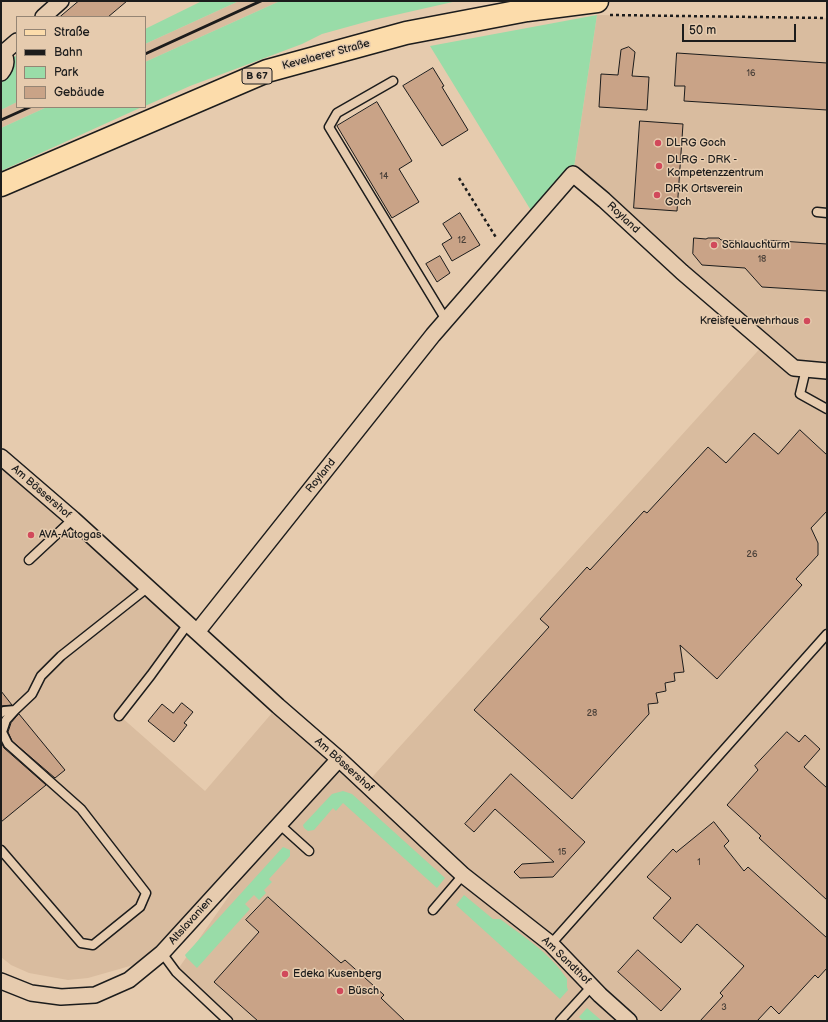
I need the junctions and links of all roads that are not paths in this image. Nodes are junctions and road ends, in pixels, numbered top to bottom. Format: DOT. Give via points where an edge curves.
graph roads {
  1 [pos="61,1"];
  2 [pos="601,8"];
  3 [pos="44,16"];
  4 [pos="16,42"];
  5 [pos="2,52"];
  6 [pos="1,73"];
  7 [pos="393,82"];
  8 [pos="1,185"];
  9 [pos="817,212"];
  10 [pos="827,213"];
  11 [pos="446,320"];
  12 [pos="806,369"];
  13 [pos="827,371"];
  14 [pos="827,409"];
  15 [pos="1,457"];
  16 [pos="73,519"];
  17 [pos="28,560"];
  18 [pos="148,588"];
  19 [pos="192,628"];
  20 [pos="827,634"];
  21 [pos="15,710"];
  22 [pos="1,713"];
  23 [pos="120,716"];
  24 [pos="339,760"];
  25 [pos="279,824"];
  26 [pos="1,850"];
  27 [pos="309,850"];
  28 [pos="463,875"];
  29 [pos="500,905"];
  30 [pos="433,910"];
  31 [pos="551,944"];
  32 [pos="162,953"];
  33 [pos="1,981"];
  34 [pos="592,986"];
  35 [pos="228,1021"];
  36 [pos="560,1021"];
  37 [pos="629,1021"];
  1 -- 3 [label="street"];
  2 -- 8 [label="main road, Kevelaerer Straße / B 67" via="527,10 406,33 267,72"];
  4 -- 5 [label="street"];
  5 -- 6 [label="street" via="6,61"];
  7 -- 11 [label="lane" via="337,113 328,127"];
  9 -- 10 [label="lane"];
  11 -- 12 [label="street, Royland" via="572,174 794,368"];
  11 -- 19 [label="street, Royland"];
  12 -- 13 [label="street, Royland"];
  12 -- 14 [label="lane" via="800,394"];
  15 -- 16 [label="street, Am Bössershof"];
  16 -- 17 [label="lane"];
  16 -- 18 [label="street, Am Bössershof"];
  18 -- 19 [label="street, Am Bössershof"];
  18 -- 21 [label="lane" via="61,656 41,676 32,694"];
  19 -- 23 [label="lane"];
  19 -- 24 [label="street, Am Bössershof"];
  20 -- 31 [label="lane"];
  21 -- 22 [label="lane"];
  21 -- 26 [label="lane" via="6,720 2,732 8,744 81,809 146,893 140,907 94,945 81,943"];
  24 -- 25 [label="street, Altslavanien"];
  24 -- 28 [label="street, Am Bössershof"];
  25 -- 27 [label="lane"];
  25 -- 32 [label="street, Altslavanien"];
  28 -- 29 [label="street, Am Bössershof"];
  28 -- 30 [label="lane"];
  29 -- 31 [label="street, Am Sandthof"];
  31 -- 34 [label="street, Am Sandthof"];
  32 -- 33 [label="street, Altslavanien" via="129,980 95,995 61,997 31,993"];
  32 -- 35 [label="lane" via="176,972"];
  34 -- 36 [label="lane"];
  34 -- 37 [label="street, Am Sandthof"];
}
